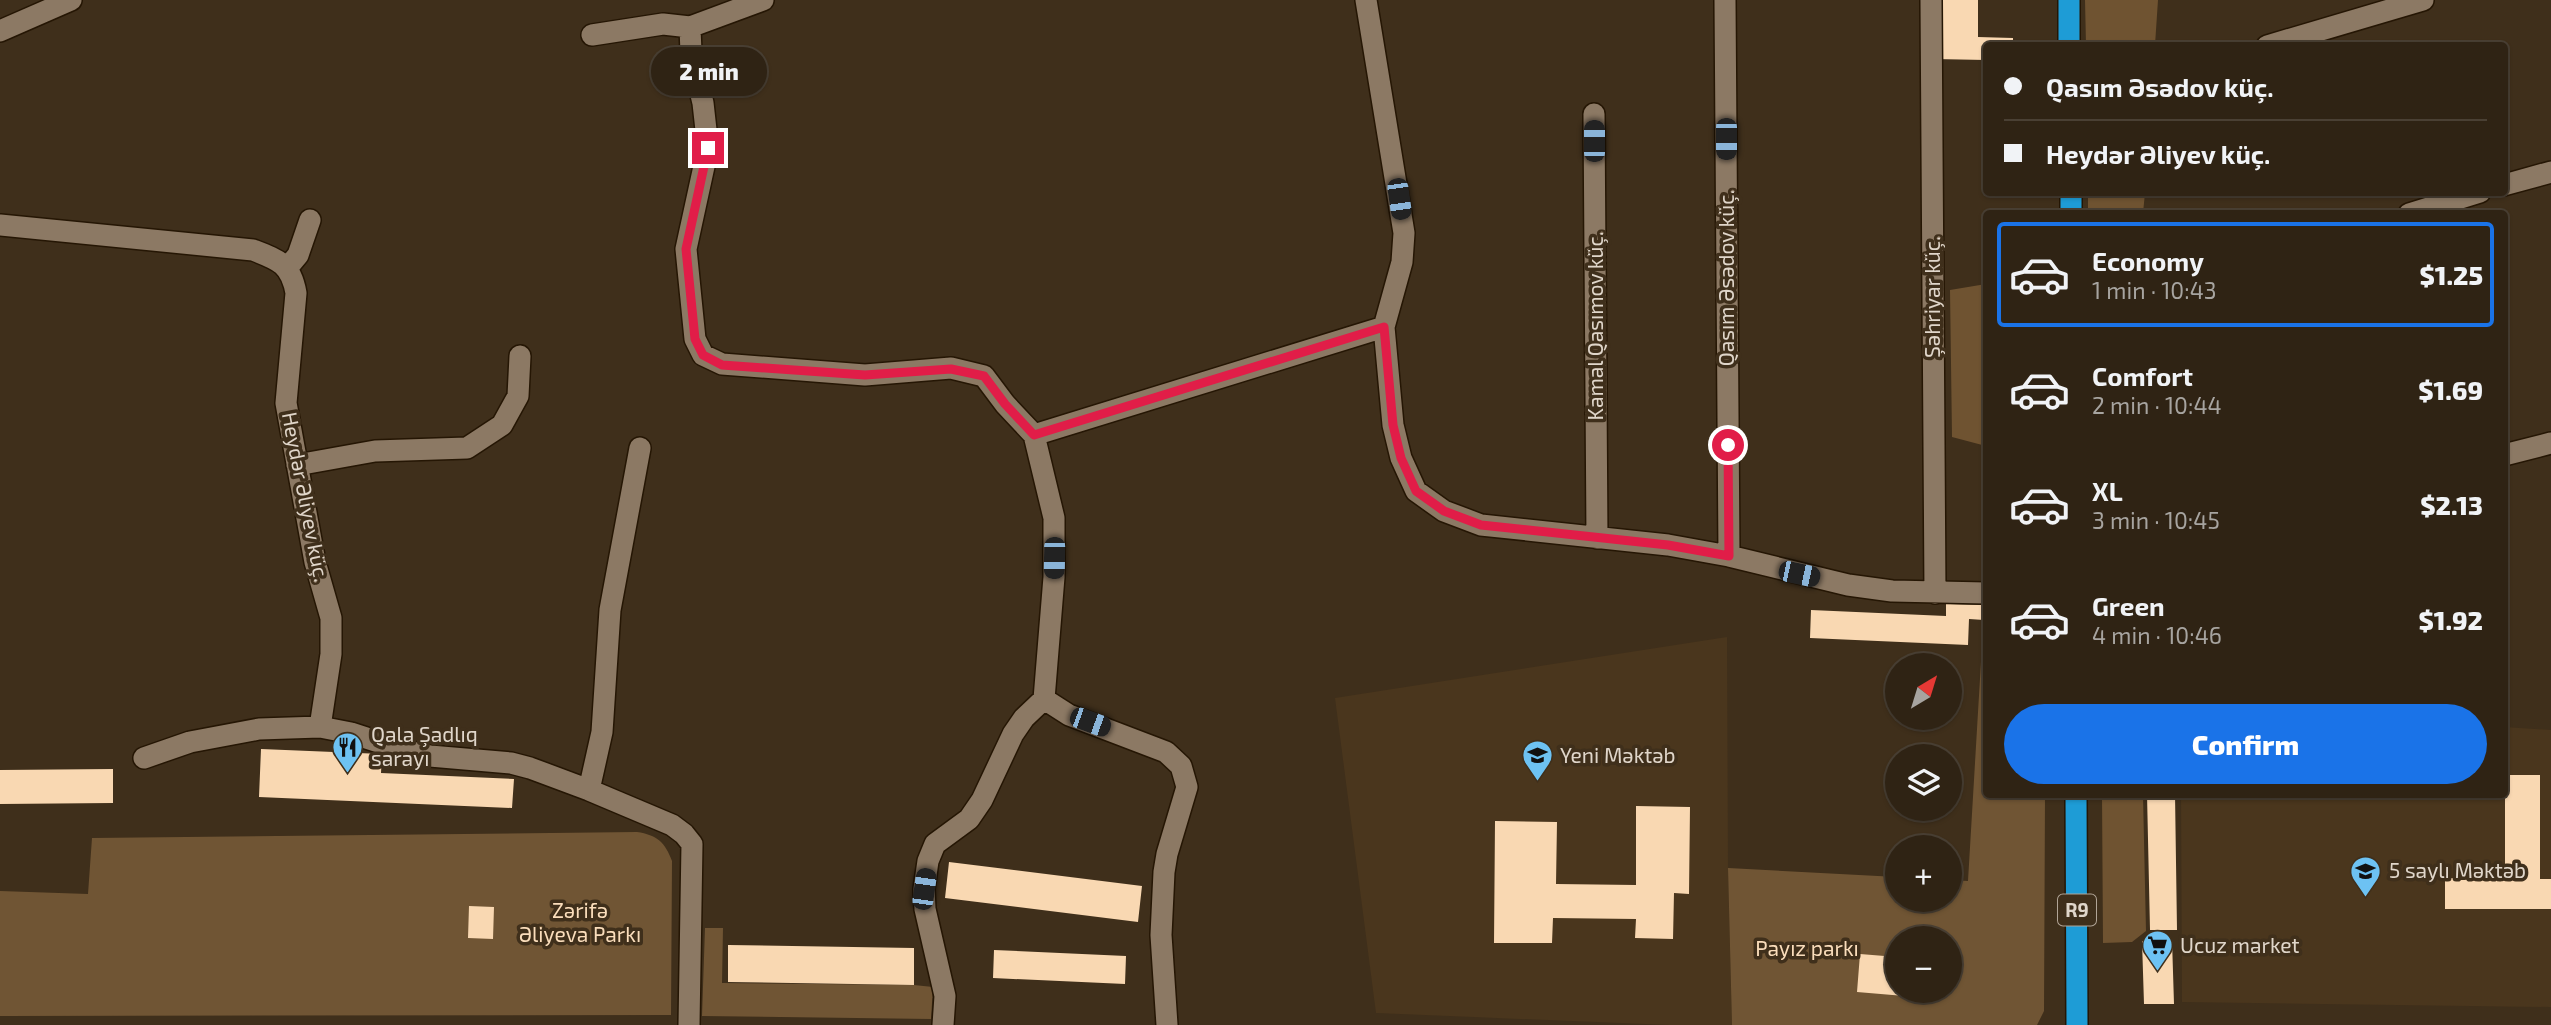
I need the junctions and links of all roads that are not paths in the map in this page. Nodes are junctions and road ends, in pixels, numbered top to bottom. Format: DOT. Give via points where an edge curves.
graph roads {
  1 [pos="71,0"];
  2 [pos="763,0"];
  3 [pos="1366,0"];
  4 [pos="1726,0"];
  5 [pos="1931,0"];
  6 [pos="2069,0"];
  7 [pos="2423,0"];
  8 [pos="690,26"];
  9 [pos="0,31"];
  10 [pos="592,36"];
  11 [pos="2069,42"];
  12 [pos="2281,42"];
  13 [pos="1594,114"];
  14 [pos="2551,172"];
  15 [pos="2508,184"];
  16 [pos="2467,196"];
  17 [pos="2422,210"];
  18 [pos="310,220"];
  19 [pos="0,225"];
  20 [pos="288,267"];
  21 [pos="1384,327"];
  22 [pos="520,356"];
  23 [pos="1034,435"];
  24 [pos="2551,443"];
  25 [pos="640,448"];
  26 [pos="2508,455"];
  27 [pos="297,465"];
  28 [pos="1597,538"];
  29 [pos="1729,556"];
  30 [pos="1935,593"];
  31 [pos="1983,593"];
  32 [pos="1044,699"];
  33 [pos="320,727"];
  34 [pos="144,758"];
  35 [pos="589,790"];
  36 [pos="2076,798"];
  37 [pos="689,1025"];
  38 [pos="943,1025"];
  39 [pos="1167,1025"];
  40 [pos="2077,1025"];
  1 -- 9 [label="street"];
  2 -- 8 [label="street"];
  3 -- 21 [label="street" via="1404,233 1402,262"];
  4 -- 29 [label="street, Qasım Əsədov küç."];
  5 -- 30 [label="street, Şəhriyar küç."];
  6 -- 11 [label="highway"];
  7 -- 12 [label="street"];
  8 -- 10 [label="street" via="663,24"];
  8 -- 23 [label="street" via="708,148 686,249 695,339 703,355 722,365 865,375 951,369 984,376"];
  13 -- 28 [label="street, Kamal Qasımov küç."];
  14 -- 15 [label="street"];
  16 -- 17 [label="street"];
  18 -- 20 [label="street" via="298,255"];
  19 -- 20 [label="street" via="253,250"];
  20 -- 27 [label="street, Heydər Əliyev küç." via="296,293 286,403"];
  21 -- 23 [label="street"];
  21 -- 28 [label="street" via="1393,425 1416,491 1444,511 1481,525"];
  22 -- 27 [label="street" via="518,396 502,425 467,448 375,451"];
  23 -- 32 [label="street" via="1054,518"];
  24 -- 26 [label="street"];
  25 -- 35 [label="street" via="610,610 602,732"];
  27 -- 33 [label="street, Heydər Əliyev küç." via="331,618 331,654"];
  28 -- 29 [label="street"];
  29 -- 30 [label="street" via="1848,585"];
  30 -- 31 [label="street"];
  32 -- 38 [label="street" via="1013,734 969,819 935,845 928,861 925,909 944,996"];
  32 -- 39 [label="street" via="1069,715 1166,752 1181,766 1187,787 1164,872 1161,934"];
  33 -- 34 [label="street" via="259,729 190,742"];
  33 -- 35 [label="street" via="430,756 511,763"];
  35 -- 37 [label="street" via="672,825 692,844"];
  36 -- 40 [label="highway, R9"];
}
